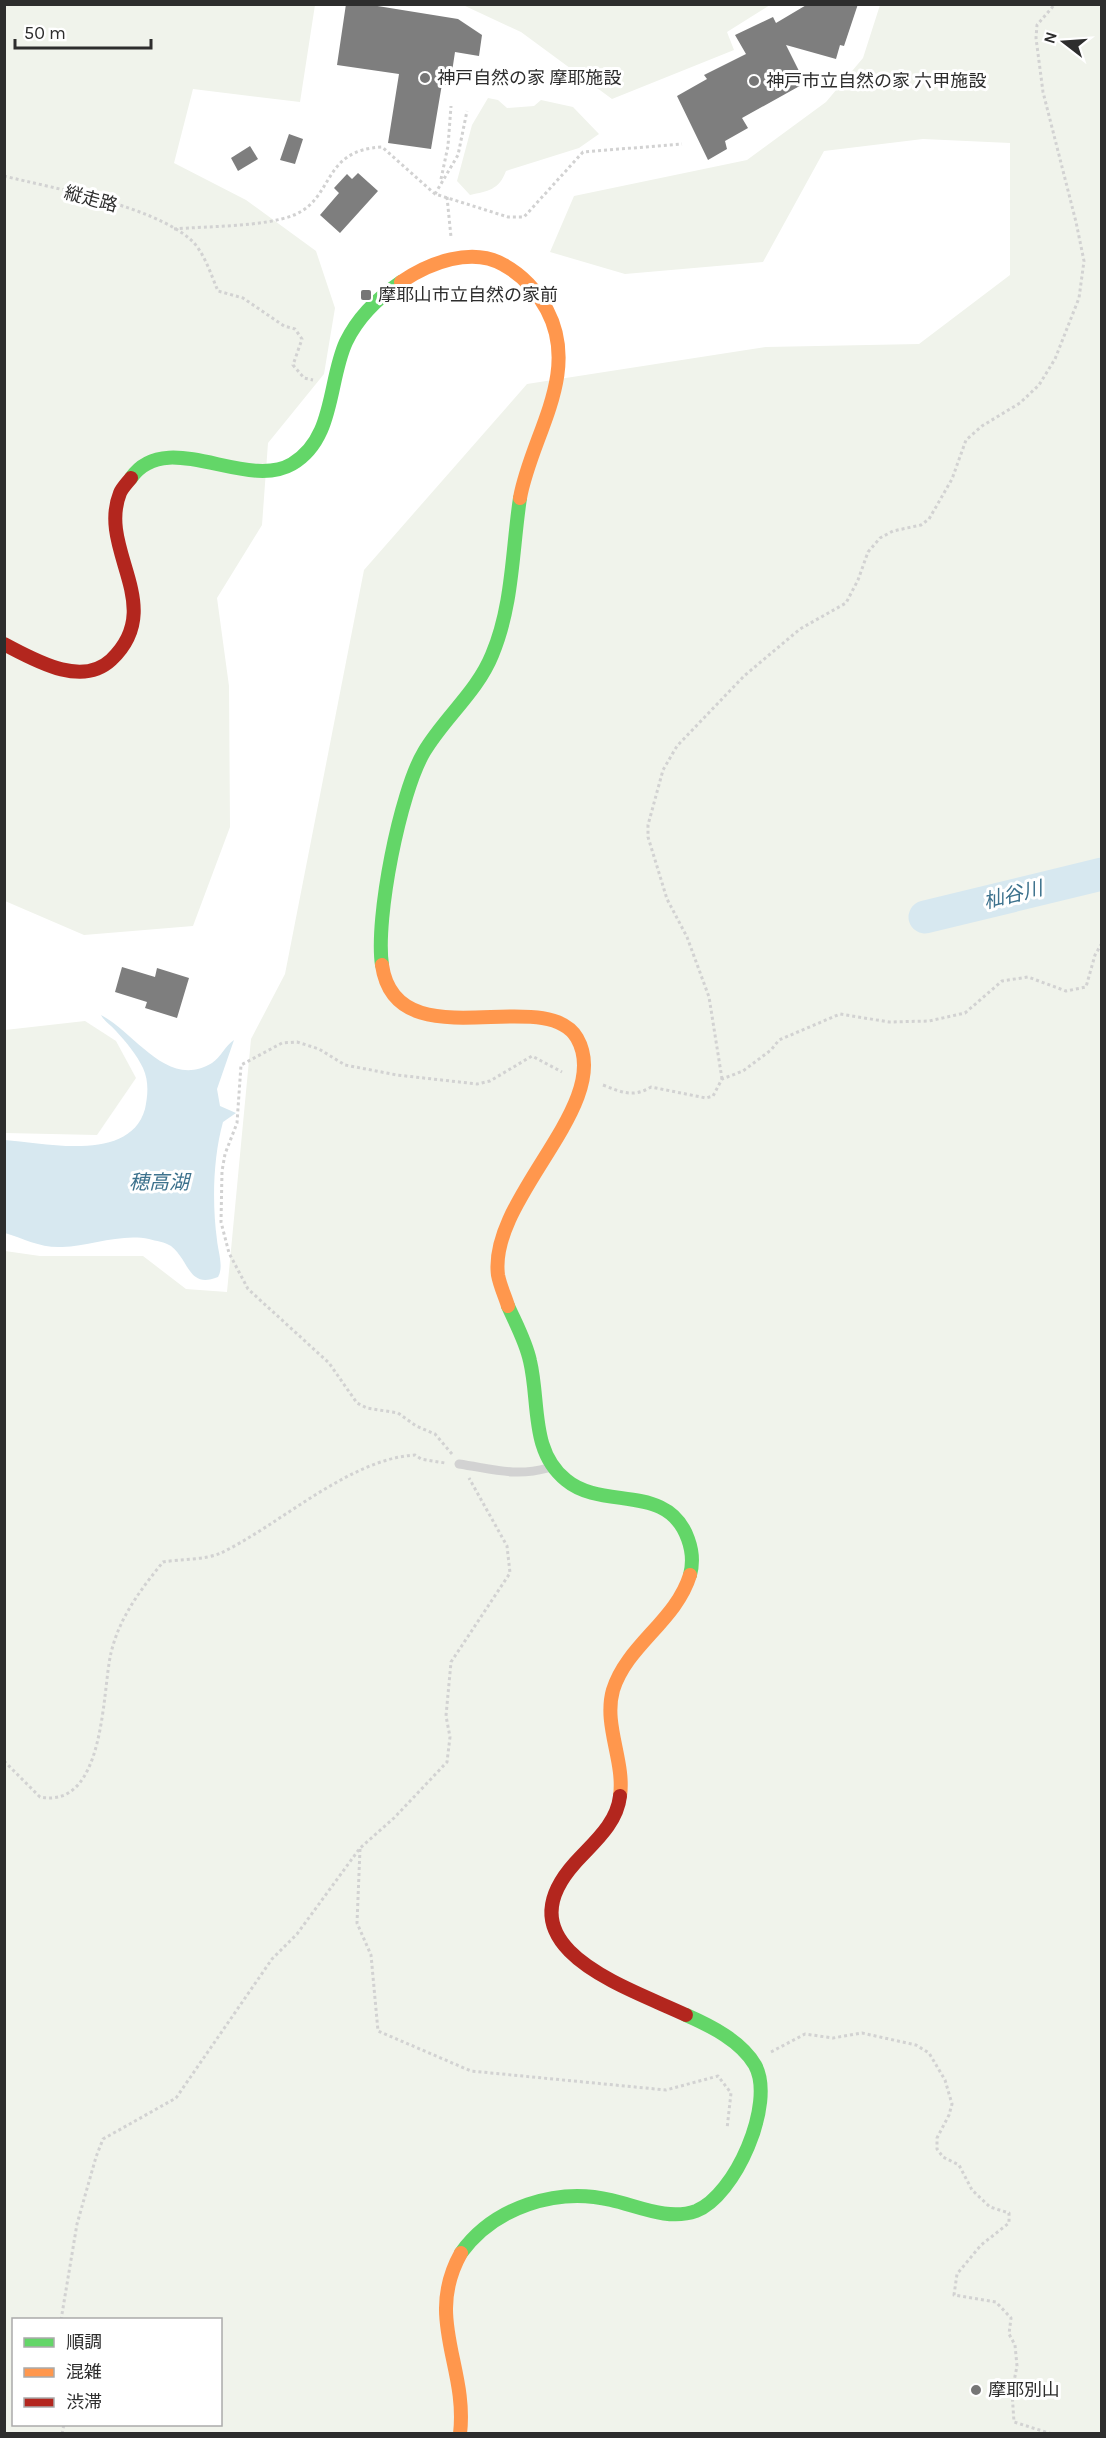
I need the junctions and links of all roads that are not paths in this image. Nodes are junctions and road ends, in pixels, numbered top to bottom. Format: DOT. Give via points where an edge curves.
graph roads {
  1 [pos="4,644"];
  2 [pos="459,1464"];
  3 [pos="552,1467"];
  4 [pos="459,2433"];
  1 -- 3 [label="street" via="66,671 92,670 115,657 129,640 136,616 117,513 129,478 149,463 173,457 255,472 276,470 296,461 311,447 322,425 345,345 356,325 376,303 413,275 453,256 477,256 495,261 534,288 555,326 561,372 522,492 510,594 494,652 478,681 428,744 413,772 382,922 379,966 396,999 417,1012 440,1017 540,1018 563,1026 581,1044 586,1060 584,1078 571,1111 504,1226 497,1251 502,1289 527,1348 542,1443"];
  2 -- 3 [label="lane" via="512,1474"];
  3 -- 4 [label="street" via="564,1480 582,1490 645,1501 668,1512 688,1535 692,1570 680,1600 627,1660 616,1683 610,1707 621,1770 620,1802 611,1822 561,1880 552,1910 554,1931 579,1962 741,2047 753,2062 762,2087 758,2114 731,2181 713,2202 692,2212 672,2215 598,2198 557,2198 521,2207 480,2231 451,2272 444,2311 444,2330 464,2401"];
}
